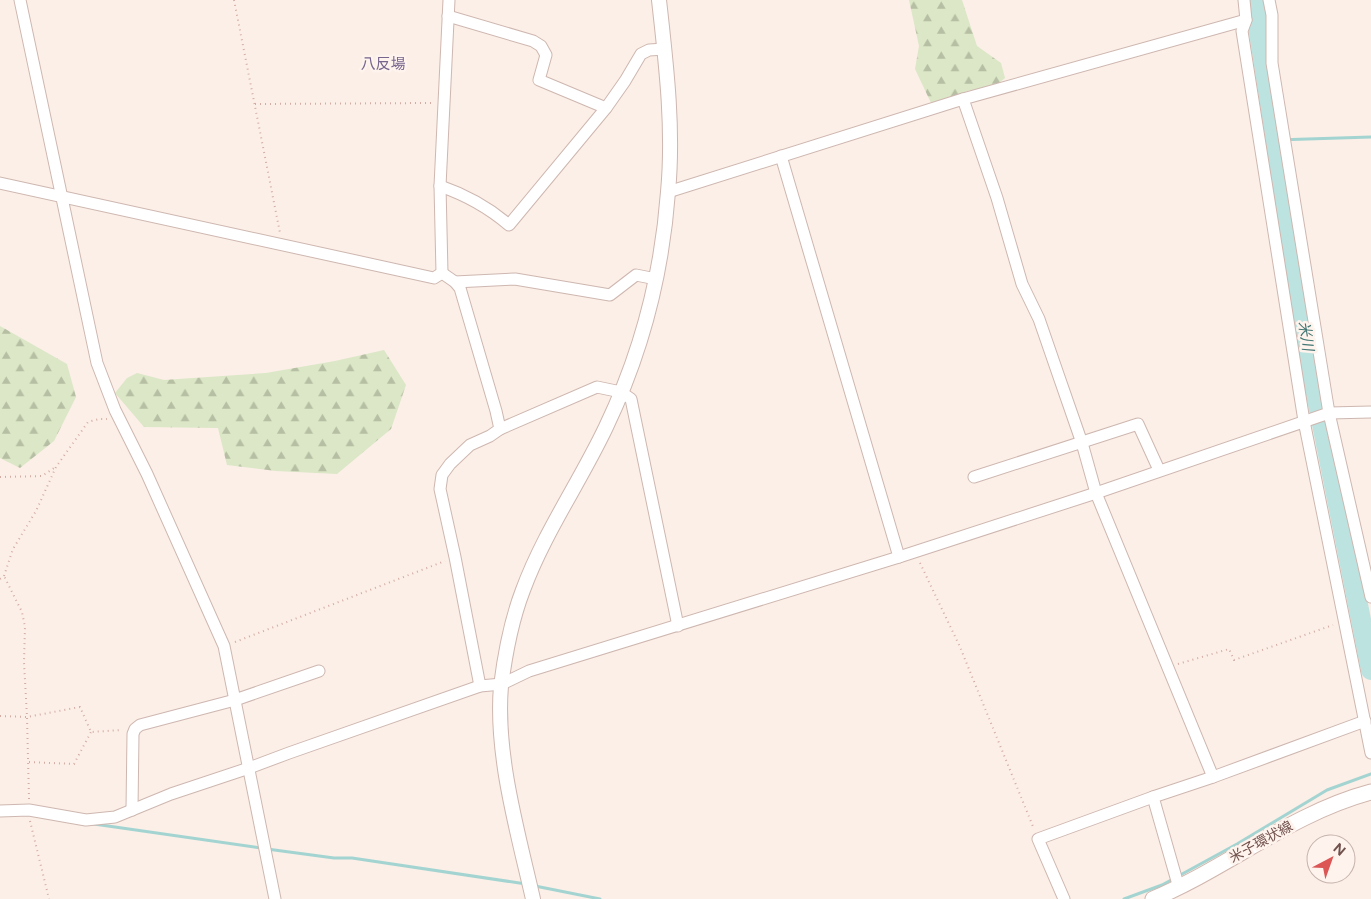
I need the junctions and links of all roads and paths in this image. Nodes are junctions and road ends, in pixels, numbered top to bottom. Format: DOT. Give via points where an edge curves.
graph roads {
  1 [pos="20,0"];
  2 [pos="234,0"];
  3 [pos="449,0"];
  4 [pos="659,0"];
  5 [pos="1244,0"];
  6 [pos="1269,0"];
  7 [pos="448,16"];
  8 [pos="1246,20"];
  9 [pos="665,50"];
  10 [pos="963,99"];
  11 [pos="444,102"];
  12 [pos="255,104"];
  13 [pos="606,108"];
  14 [pos="782,156"];
  15 [pos="0,182"];
  16 [pos="440,186"];
  17 [pos="668,192"];
  18 [pos="62,197"];
  19 [pos="282,245"];
  20 [pos="442,273"];
  21 [pos="656,278"];
  22 [pos="455,282"];
  23 [pos="621,392"];
  24 [pos="1371,412"];
  25 [pos="1329,413"];
  26 [pos="120,419"];
  27 [pos="1304,421"];
  28 [pos="500,429"];
  29 [pos="1082,443"];
  30 [pos="56,467"];
  31 [pos="1159,470"];
  32 [pos="0,477"];
  33 [pos="974,477"];
  34 [pos="1096,493"];
  35 [pos="915,552"];
  36 [pos="455,557"];
  37 [pos="899,557"];
  38 [pos="4,576"];
  39 [pos="0,579"];
  40 [pos="1371,597"];
  41 [pos="1345,621"];
  42 [pos="678,626"];
  43 [pos="224,646"];
  44 [pos="1169,667"];
  45 [pos="319,671"];
  46 [pos="502,684"];
  47 [pos="480,686"];
  48 [pos="235,700"];
  49 [pos="0,716"];
  50 [pos="27,717"];
  51 [pos="1365,721"];
  52 [pos="135,729"];
  53 [pos="91,732"];
  54 [pos="1371,753"];
  55 [pos="29,762"];
  56 [pos="249,768"];
  57 [pos="1213,777"];
  58 [pos="1371,792"];
  59 [pos="1153,797"];
  60 [pos="29,810"];
  61 [pos="132,810"];
  62 [pos="0,811"];
  63 [pos="1038,839"];
  64 [pos="1179,888"];
  65 [pos="49,899"];
  66 [pos="275,899"];
  67 [pos="533,899"];
  68 [pos="1064,899"];
  69 [pos="1153,899"];
  1 -- 18 [label="street"];
  2 -- 12 [label="path"];
  3 -- 7 [label="street"];
  4 -- 9 [label="street"];
  5 -- 8 [label="street"];
  6 -- 25 [label="street" via="1272,63"];
  7 -- 11 [label="street"];
  7 -- 13 [label="street" via="533,41 546,55 539,80"];
  8 -- 10 [label="street"];
  8 -- 27 [label="street" via="1242,31"];
  9 -- 13 [label="street" via="649,50 641,54"];
  9 -- 17 [label="street" via="670,124"];
  10 -- 14 [label="street"];
  10 -- 29 [label="street" via="1022,284 1039,320"];
  11 -- 12 [label="path"];
  11 -- 16 [label="street"];
  12 -- 19 [label="path"];
  13 -- 16 [label="street" via="509,225 489,208"];
  14 -- 17 [label="street"];
  14 -- 37 [label="street"];
  15 -- 18 [label="street"];
  16 -- 20 [label="street"];
  17 -- 21 [label="street"];
  18 -- 19 [label="street"];
  18 -- 26 [label="street" via="96,363"];
  19 -- 20 [label="street" via="434,278"];
  20 -- 22 [label="street"];
  21 -- 22 [label="street" via="636,275 610,295 515,279"];
  21 -- 23 [label="street" via="641,337"];
  22 -- 28 [label="street" via="460,288"];
  23 -- 28 [label="street" via="597,387"];
  23 -- 42 [label="street" via="631,398"];
  23 -- 46 [label="street" via="522,591 509,635"];
  24 -- 25 [label="street"];
  25 -- 27 [label="street"];
  25 -- 40 [label="street"];
  26 -- 30 [label="path" via="88,422"];
  26 -- 43 [label="street"];
  27 -- 31 [label="street"];
  27 -- 41 [label="street"];
  28 -- 36 [label="street" via="470,446 442,475 440,489"];
  29 -- 31 [label="street" via="1138,424"];
  29 -- 33 [label="street"];
  29 -- 34 [label="street"];
  30 -- 32 [label="path" via="42,476"];
  30 -- 38 [label="path" via="36,511 13,549"];
  31 -- 34 [label="street"];
  34 -- 35 [label="street"];
  34 -- 44 [label="street"];
  35 -- 37 [label="street"];
  35 -- 63 [label="path" via="960,647"];
  36 -- 43 [label="path"];
  36 -- 47 [label="street"];
  37 -- 42 [label="street"];
  38 -- 39 [label="path"];
  38 -- 50 [label="path" via="22,612 25,627"];
  41 -- 44 [label="path" via="1234,660 1229,648"];
  41 -- 51 [label="street"];
  42 -- 46 [label="street" via="529,671"];
  43 -- 48 [label="street"];
  44 -- 57 [label="street"];
  45 -- 48 [label="street"];
  46 -- 47 [label="street"];
  46 -- 67 [label="street" via="502,749"];
  47 -- 56 [label="street"];
  48 -- 52 [label="street"];
  48 -- 56 [label="street"];
  49 -- 50 [label="path"];
  50 -- 53 [label="path" via="80,707"];
  50 -- 55 [label="path"];
  51 -- 54 [label="street"];
  51 -- 57 [label="street"];
  52 -- 53 [label="path"];
  52 -- 61 [label="street"];
  53 -- 55 [label="path" via="74,764"];
  55 -- 60 [label="path"];
  56 -- 61 [label="street"];
  56 -- 66 [label="street"];
  57 -- 59 [label="street"];
  58 -- 64 [label="main road, 米子環状線" via="1307,816"];
  59 -- 63 [label="street"];
  59 -- 64 [label="street"];
  60 -- 61 [label="street" via="86,820 115,817"];
  60 -- 62 [label="street"];
  60 -- 65 [label="path"];
  63 -- 68 [label="street"];
  64 -- 69 [label="main road, 米子環状線"];
}
